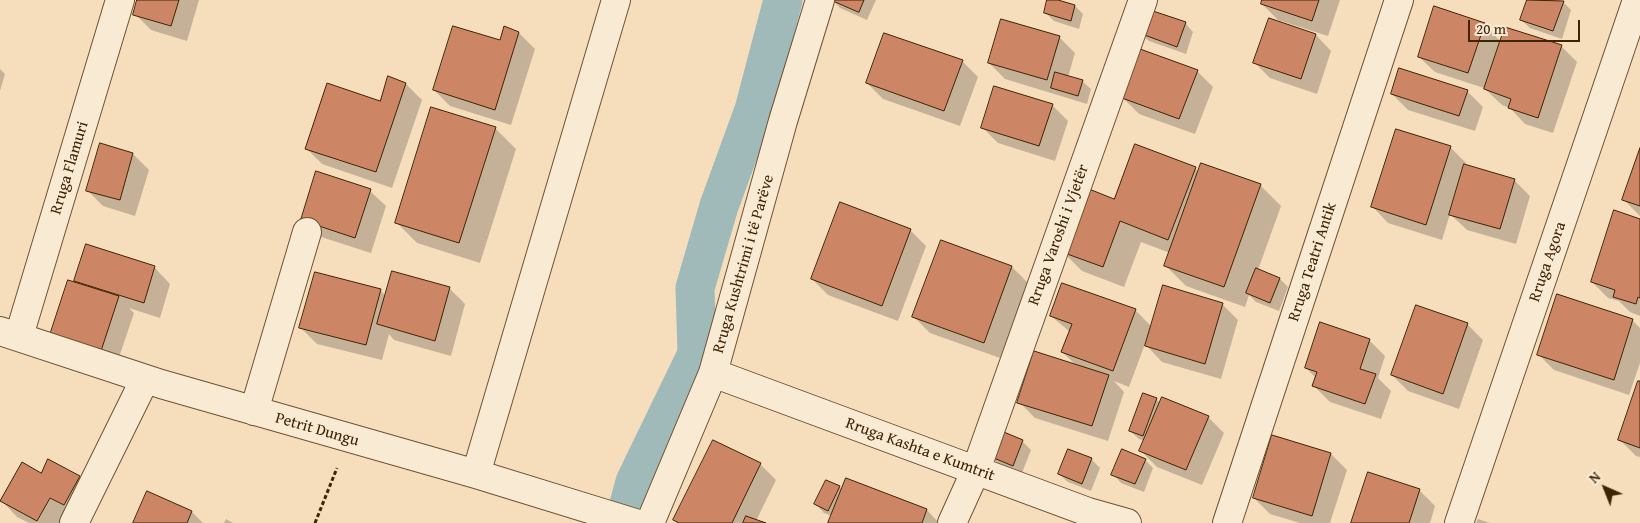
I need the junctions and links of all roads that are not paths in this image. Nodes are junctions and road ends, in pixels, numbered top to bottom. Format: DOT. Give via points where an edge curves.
graph roads {
  1 [pos="120,0"];
  2 [pos="616,0"];
  3 [pos="820,0"];
  4 [pos="1143,0"];
  5 [pos="1399,0"];
  6 [pos="1637,0"];
  7 [pos="307,232"];
  8 [pos="10,333"];
  9 [pos="713,373"];
  10 [pos="145,379"];
  11 [pos="254,411"];
  12 [pos="976,470"];
  13 [pos="476,474"];
  14 [pos="1087,517"];
  15 [pos="74,523"];
  16 [pos="639,523"];
  17 [pos="952,523"];
  18 [pos="1127,523"];
  19 [pos="1227,523"];
  20 [pos="1459,523"];
  1 -- 8 [label="street, Rruga Flamuri"];
  2 -- 13 [label="street"];
  3 -- 9 [label="street, Rruga Kushtrimi i të Parëve"];
  4 -- 12 [label="street, Rruga Varoshi i Vjetër"];
  5 -- 19 [label="street, Rruga Teatri Antik"];
  6 -- 20 [label="street, Rruga Agora"];
  7 -- 11 [label="street"];
  8 -- 10 [label="street, Petrit Dungu"];
  9 -- 12 [label="street, Rruga Kashta e Kumtrit"];
  9 -- 16 [label="street, Rruga Kushtrimi i të Parëve"];
  10 -- 11 [label="street, Petrit Dungu"];
  10 -- 15 [label="street"];
  11 -- 13 [label="street, Petrit Dungu"];
  12 -- 14 [label="street, Rruga Kashta e Kumtrit"];
  12 -- 17 [label="street, Rruga Varoshi i Vjetër"];
  13 -- 16 [label="street, Petrit Dungu"];
  14 -- 18 [label="street, Rruga Kashta e Kumtrit"];
}
